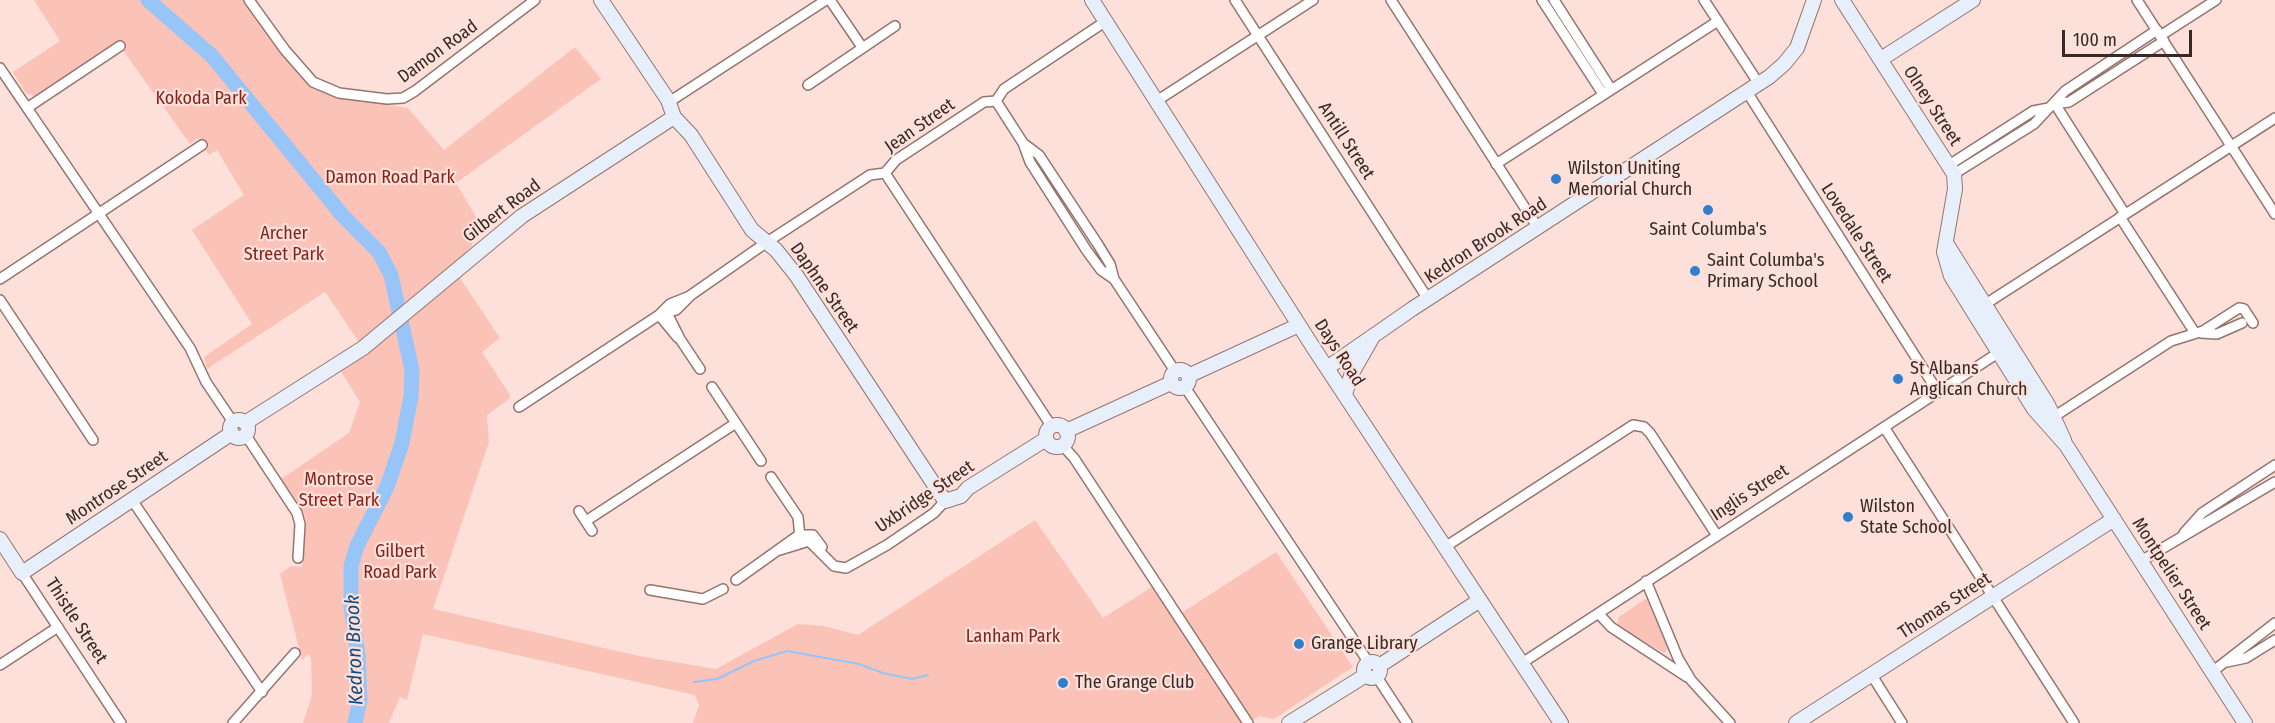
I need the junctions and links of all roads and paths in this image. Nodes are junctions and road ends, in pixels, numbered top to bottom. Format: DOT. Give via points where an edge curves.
graph roads {
  1 [pos="249,0"];
  2 [pos="535,0"];
  3 [pos="601,0"];
  4 [pos="828,0"];
  5 [pos="1092,0"];
  6 [pos="1235,0"];
  7 [pos="1313,0"];
  8 [pos="1391,0"];
  9 [pos="1542,0"];
  10 [pos="1554,0"];
  11 [pos="1704,0"];
  12 [pos="1814,0"];
  13 [pos="1842,0"];
  14 [pos="1972,0"];
  15 [pos="2137,0"];
  16 [pos="2216,0"];
  17 [pos="1106,21"];
  18 [pos="1718,21"];
  19 [pos="895,26"];
  20 [pos="1258,35"];
  21 [pos="2160,36"];
  22 [pos="120,46"];
  23 [pos="862,47"];
  24 [pos="1881,59"];
  25 [pos="0,68"];
  26 [pos="1759,84"];
  27 [pos="808,85"];
  28 [pos="1607,92"];
  29 [pos="1747,92"];
  30 [pos="1158,100"];
  31 [pos="996,101"];
  32 [pos="669,102"];
  33 [pos="2052,106"];
  34 [pos="27,108"];
  35 [pos="674,117"];
  36 [pos="2275,117"];
  37 [pos="202,145"];
  38 [pos="2231,147"];
  39 [pos="1496,164"];
  40 [pos="1951,170"];
  41 [pos="885,173"];
  42 [pos="99,212"];
  43 [pos="2275,214"];
  44 [pos="2123,216"];
  45 [pos="1538,228"];
  46 [pos="767,242"];
  47 [pos="1945,242"];
  48 [pos="0,279"];
  49 [pos="1428,299"];
  50 [pos="0,300"];
  51 [pos="1984,305"];
  52 [pos="664,312"];
  53 [pos="2242,323"];
  54 [pos="2253,323"];
  55 [pos="1299,325"];
  56 [pos="2197,333"];
  57 [pos="1375,334"];
  58 [pos="363,348"];
  59 [pos="1998,353"];
  60 [pos="1327,368"];
  61 [pos="700,369"];
  62 [pos="1173,377"];
  63 [pos="1187,382"];
  64 [pos="712,387"];
  65 [pos="1938,392"];
  66 [pos="1345,394"];
  67 [pos="519,407"];
  68 [pos="2055,416"];
  69 [pos="735,423"];
  70 [pos="1884,427"];
  71 [pos="239,428"];
  72 [pos="1066,431"];
  73 [pos="1049,433"];
  74 [pos="93,440"];
  75 [pos="1063,446"];
  76 [pos="2066,446"];
  77 [pos="761,461"];
  78 [pos="2275,465"];
  79 [pos="771,477"];
  80 [pos="2275,482"];
  81 [pos="132,500"];
  82 [pos="945,501"];
  83 [pos="579,512"];
  84 [pos="2114,519"];
  85 [pos="586,521"];
  86 [pos="592,531"];
  87 [pos="2184,533"];
  88 [pos="1716,534"];
  89 [pos="803,537"];
  90 [pos="0,539"];
  91 [pos="1445,547"];
  92 [pos="298,558"];
  93 [pos="2141,561"];
  94 [pos="22,573"];
  95 [pos="736,580"];
  96 [pos="1646,581"];
  97 [pos="723,589"];
  98 [pos="650,590"];
  99 [pos="1994,596"];
  100 [pos="1480,600"];
  101 [pos="1599,614"];
  102 [pos="2275,622"];
  103 [pos="58,627"];
  104 [pos="2275,639"];
  105 [pos="1675,650"];
  106 [pos="295,653"];
  107 [pos="1662,660"];
  108 [pos="2227,662"];
  109 [pos="1522,663"];
  110 [pos="0,665"];
  111 [pos="1373,670"];
  112 [pos="2212,672"];
  113 [pos="1871,674"];
  114 [pos="1691,680"];
  115 [pos="262,692"];
  116 [pos="122,723"];
  117 [pos="233,723"];
  118 [pos="1248,723"];
  119 [pos="1289,723"];
  120 [pos="1407,723"];
  121 [pos="1561,723"];
  122 [pos="1730,723"];
  123 [pos="1796,723"];
  124 [pos="1902,723"];
  125 [pos="2074,723"];
  126 [pos="2245,723"];
  1 -- 2 [label="street, Damon Road" via="313,82 339,93 387,99 403,98 416,91"];
  3 -- 32 [label="street, Daphne Street"];
  4 -- 23 [label="street"];
  4 -- 32 [label="street"];
  5 -- 17 [label="street, Days Road"];
  6 -- 20 [label="street, Antill Street"];
  7 -- 20 [label="street"];
  8 -- 39 [label="street"];
  9 -- 28 [label="street"];
  10 -- 28 [label="street"];
  11 -- 18 [label="street"];
  12 -- 26 [label="street, Kedron Brook Road" via="1797,48"];
  13 -- 24 [label="street, Olney Street"];
  14 -- 24 [label="street"];
  15 -- 21 [label="street"];
  16 -- 21 [label="street"];
  17 -- 30 [label="street, Days Road"];
  17 -- 31 [label="street, Jean Street" via="1004,89"];
  18 -- 26 [label="street"];
  18 -- 28 [label="street"];
  19 -- 23 [label="street"];
  20 -- 30 [label="street"];
  20 -- 49 [label="street, Antill Street"];
  21 -- 33 [label="street" via="2066,103"];
  21 -- 38 [label="street"];
  22 -- 34 [label="street"];
  23 -- 27 [label="street"];
  24 -- 40 [label="street, Olney Street"];
  25 -- 34 [label="street"];
  26 -- 29 [label="street, Kedron Brook Road"];
  28 -- 39 [label="street"];
  29 -- 45 [label="street, Kedron Brook Road"];
  29 -- 65 [label="street, Lovedale Street"];
  30 -- 55 [label="street, Days Road"];
  31 -- 41 [label="street, Jean Street" via="984,102 896,160"];
  31 -- 62 [label="street" via="1023,143 1039,154 1110,264 1114,279"];
  32 -- 35 [label="street, Daphne Street"];
  33 -- 40 [label="street" via="2033,111"];
  33 -- 44 [label="street"];
  34 -- 42 [label="street"];
  35 -- 46 [label="street, Daphne Street" via="691,135 752,230"];
  35 -- 58 [label="street, Gilbert Road" via="522,216"];
  36 -- 38 [label="street"];
  37 -- 42 [label="street"];
  38 -- 43 [label="street"];
  38 -- 44 [label="street"];
  39 -- 45 [label="street"];
  40 -- 47 [label="street, Olney Street" via="1955,189"];
  41 -- 46 [label="street, Jean Street" via="870,176"];
  41 -- 73 [label="street"];
  42 -- 48 [label="street"];
  42 -- 71 [label="street"];
  44 -- 51 [label="street"];
  44 -- 56 [label="street"];
  45 -- 49 [label="street, Kedron Brook Road"];
  46 -- 52 [label="street, Jean Street"];
  46 -- 82 [label="street, Daphne Street" via="803,286"];
  47 -- 51 [label="street, Montpelier Street"];
  47 -- 59 [label="street, Montpelier Street" via="1945,260 1951,276"];
  49 -- 57 [label="street, Kedron Brook Road"];
  50 -- 74 [label="street"];
  51 -- 68 [label="street, Montpelier Street"];
  52 -- 61 [label="street"];
  52 -- 67 [label="street, Jean Street"];
  53 -- 56 [label="street" via="2217,334"];
  54 -- 56 [label="street" via="2240,308"];
  55 -- 60 [label="street, Days Road"];
  55 -- 63 [label="street"];
  56 -- 68 [label="street" via="2174,339"];
  57 -- 60 [label="street, Kedron Brook Road"];
  57 -- 66 [label="street" via="1352,373"];
  58 -- 71 [label="street, Montrose Street"];
  59 -- 65 [label="street, Inglis Street"];
  59 -- 76 [label="street, Montpelier Street" via="2040,417"];
  60 -- 66 [label="street, Days Road"];
  62 -- 63 [label="street" via="1177,389"];
  62 -- 72 [label="street"];
  63 -- 111 [label="street"];
  64 -- 69 [label="street"];
  65 -- 70 [label="street, Inglis Street"];
  66 -- 91 [label="street, Days Road"];
  68 -- 76 [label="street, Montpelier Street"];
  69 -- 77 [label="street"];
  69 -- 85 [label="street"];
  70 -- 88 [label="street, Inglis Street"];
  70 -- 99 [label="street"];
  71 -- 81 [label="street, Montrose Street"];
  71 -- 92 [label="street" via="297,513"];
  72 -- 73 [label="street" via="1060,426"];
  72 -- 75 [label="street"];
  73 -- 75 [label="street" via="1053,447"];
  73 -- 82 [label="street, Uxbridge Street" via="961,496"];
  75 -- 118 [label="street"];
  76 -- 84 [label="street, Montpelier Street"];
  78 -- 87 [label="street" via="2202,513"];
  79 -- 89 [label="street" via="799,519"];
  80 -- 87 [label="street"];
  81 -- 94 [label="street, Montrose Street"];
  81 -- 115 [label="street"];
  82 -- 89 [label="street, Uxbridge Street" via="887,545 848,567 836,567 815,537"];
  83 -- 85 [label="street"];
  84 -- 93 [label="street, Montpelier Street"];
  84 -- 99 [label="street, Thomas Street"];
  85 -- 86 [label="street"];
  87 -- 93 [label="street"];
  88 -- 91 [label="street" via="1646,424 1628,427"];
  88 -- 96 [label="street, Inglis Street"];
  89 -- 95 [label="street"];
  90 -- 94 [label="street, Thistle Street"];
  91 -- 100 [label="street, Days Road"];
  93 -- 112 [label="street, Montpelier Street"];
  94 -- 103 [label="street, Thistle Street"];
  96 -- 101 [label="street, Inglis Street"];
  96 -- 105 [label="street"];
  97 -- 98 [label="street" via="703,599"];
  99 -- 113 [label="street, Thomas Street"];
  99 -- 125 [label="street"];
  100 -- 109 [label="street, Days Road"];
  100 -- 111 [label="street"];
  101 -- 107 [label="street" via="1611,627"];
  101 -- 109 [label="street, Inglis Street"];
  102 -- 108 [label="street"];
  103 -- 110 [label="street"];
  103 -- 116 [label="street, Thistle Street"];
  104 -- 108 [label="street" via="2246,658"];
  105 -- 107 [label="street"];
  105 -- 114 [label="street"];
  106 -- 115 [label="street"];
  107 -- 114 [label="street"];
  108 -- 112 [label="street"];
  109 -- 121 [label="street, Days Road"];
  111 -- 119 [label="street"];
  111 -- 120 [label="street"];
  112 -- 126 [label="street, Montpelier Street"];
  113 -- 123 [label="street, Thomas Street"];
  113 -- 124 [label="street"];
  114 -- 122 [label="street"];
  115 -- 117 [label="street"];
}
